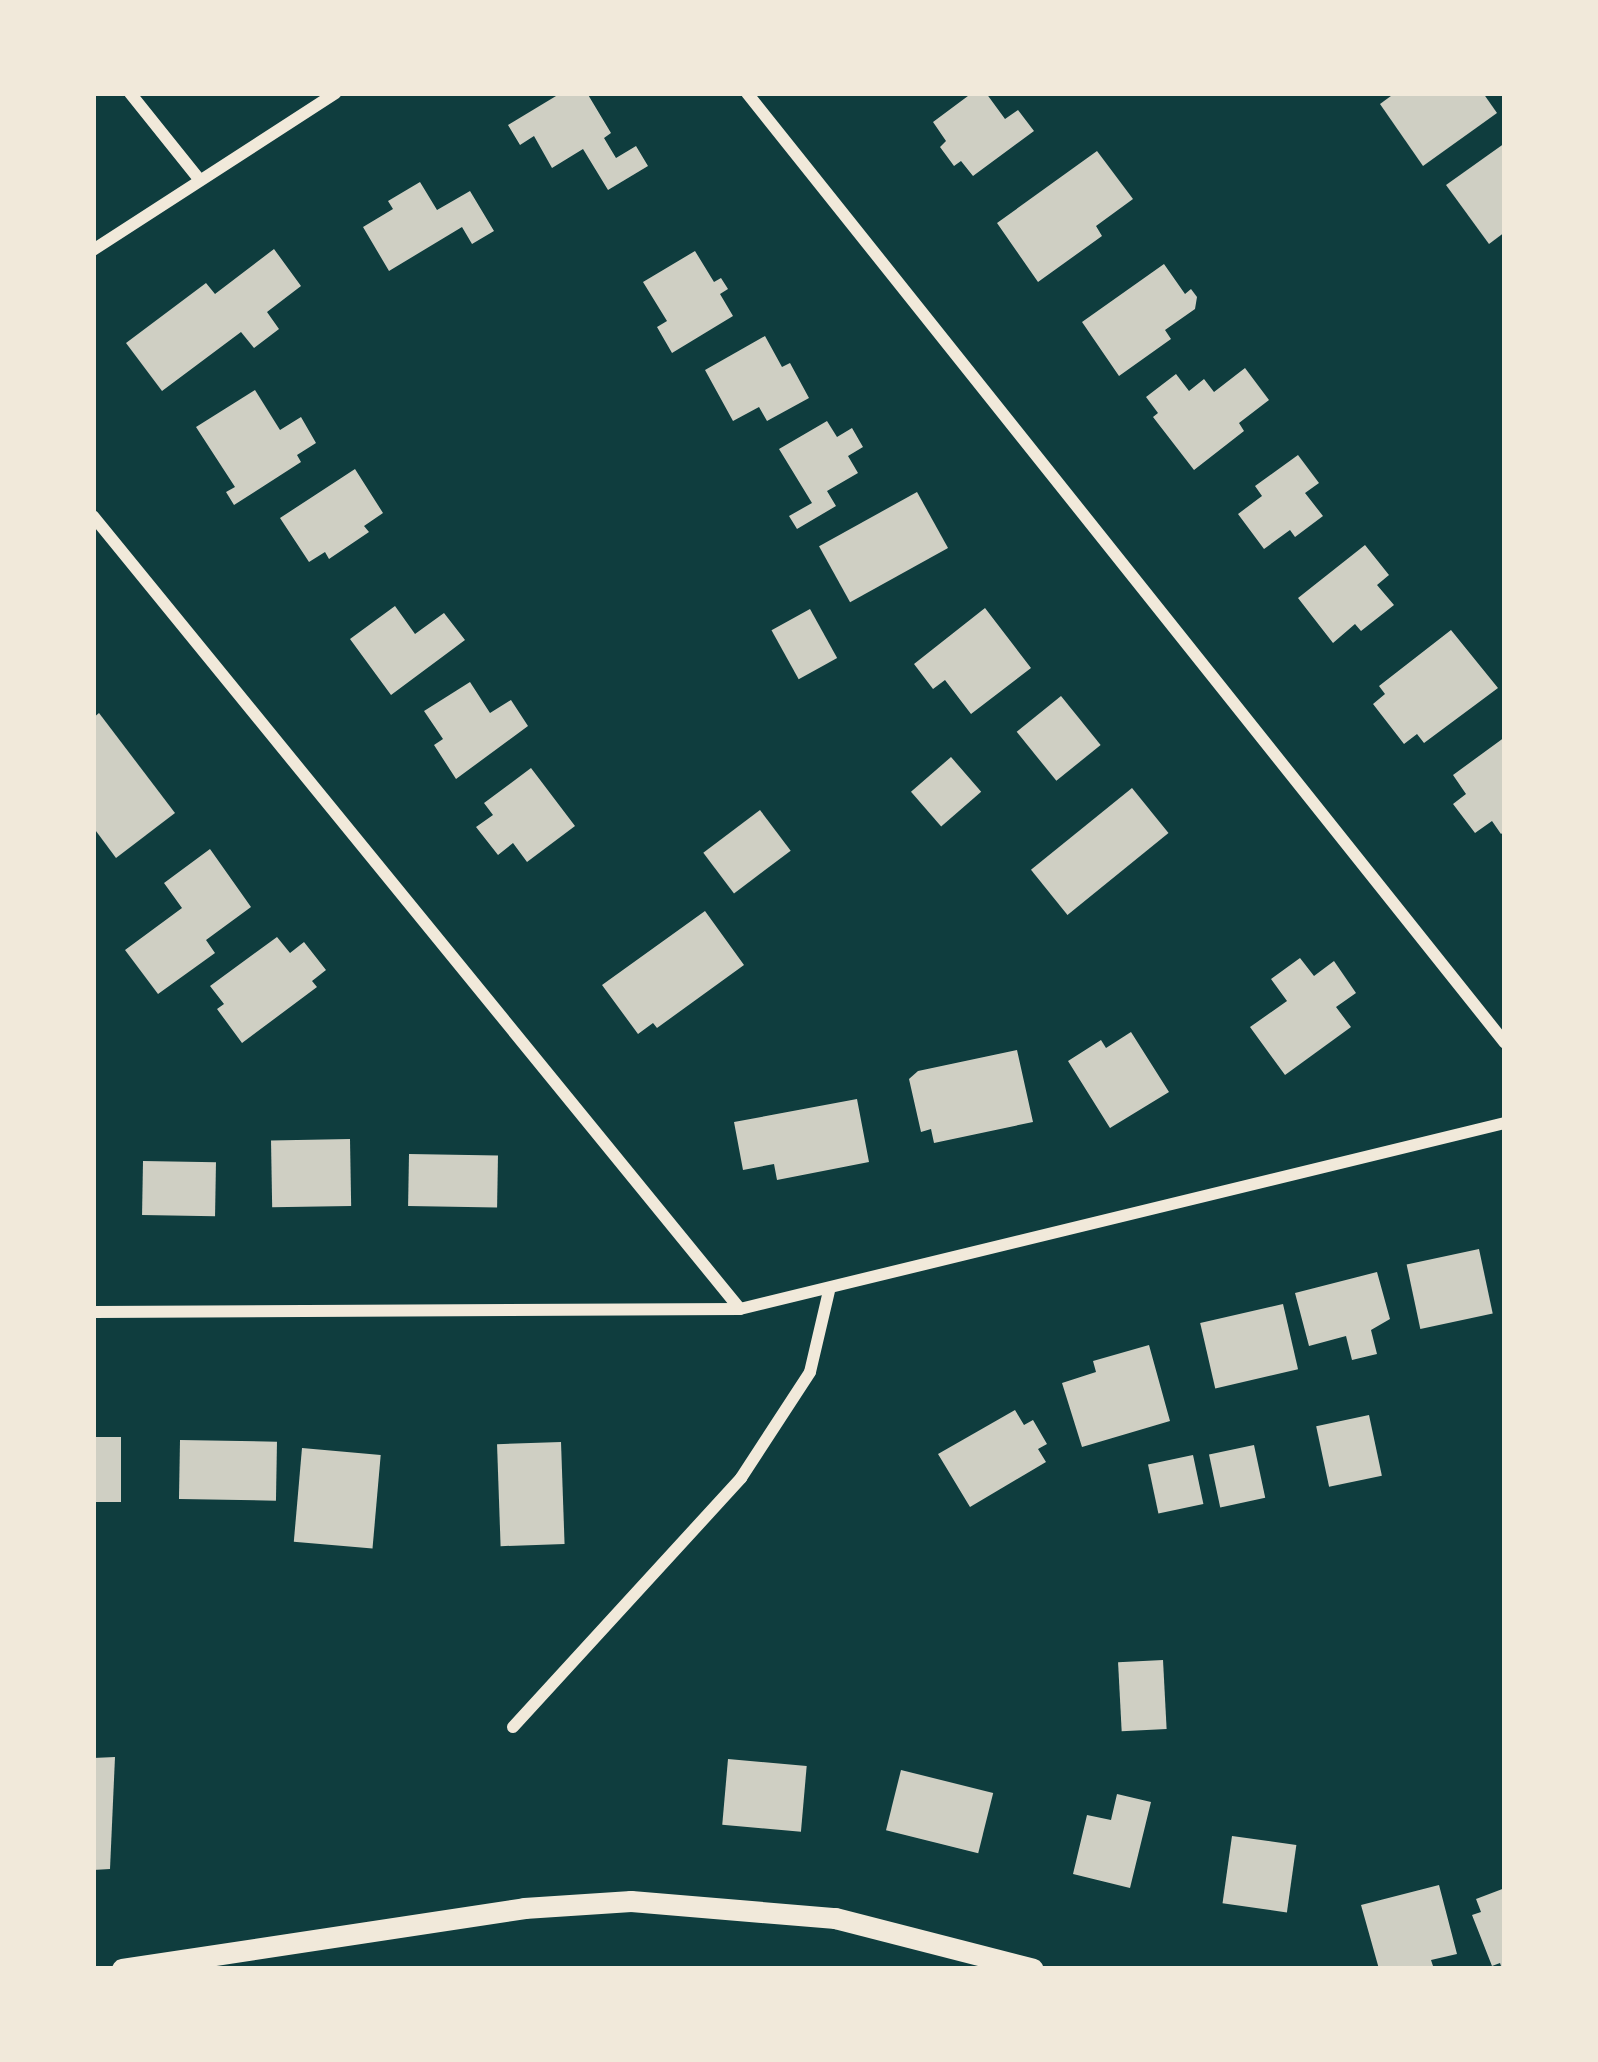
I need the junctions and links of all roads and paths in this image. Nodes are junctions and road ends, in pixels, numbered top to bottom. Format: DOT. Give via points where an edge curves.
graph roads {
  1 [pos="130,93"];
  2 [pos="336,93"];
  3 [pos="747,93"];
  4 [pos="198,178"];
  5 [pos="93,250"];
  6 [pos="93,516"];
  7 [pos="1505,1043"];
  8 [pos="1505,1123"];
  9 [pos="829,1291"];
  10 [pos="740,1309"];
  11 [pos="93,1312"];
  12 [pos="512,1727"];
  13 [pos="122,1969"];
  14 [pos="1033,1969"];
  1 -- 4 [label="street"];
  2 -- 4 [label="street"];
  3 -- 7 [label="street"];
  4 -- 5 [label="street"];
  6 -- 10 [label="street"];
  8 -- 9 [label="street"];
  9 -- 10 [label="street"];
  9 -- 12 [label="street" via="810,1372 741,1478"];
  10 -- 11 [label="street"];
  13 -- 14 [label="street" via="524,1908 631,1901 836,1918"];
}
